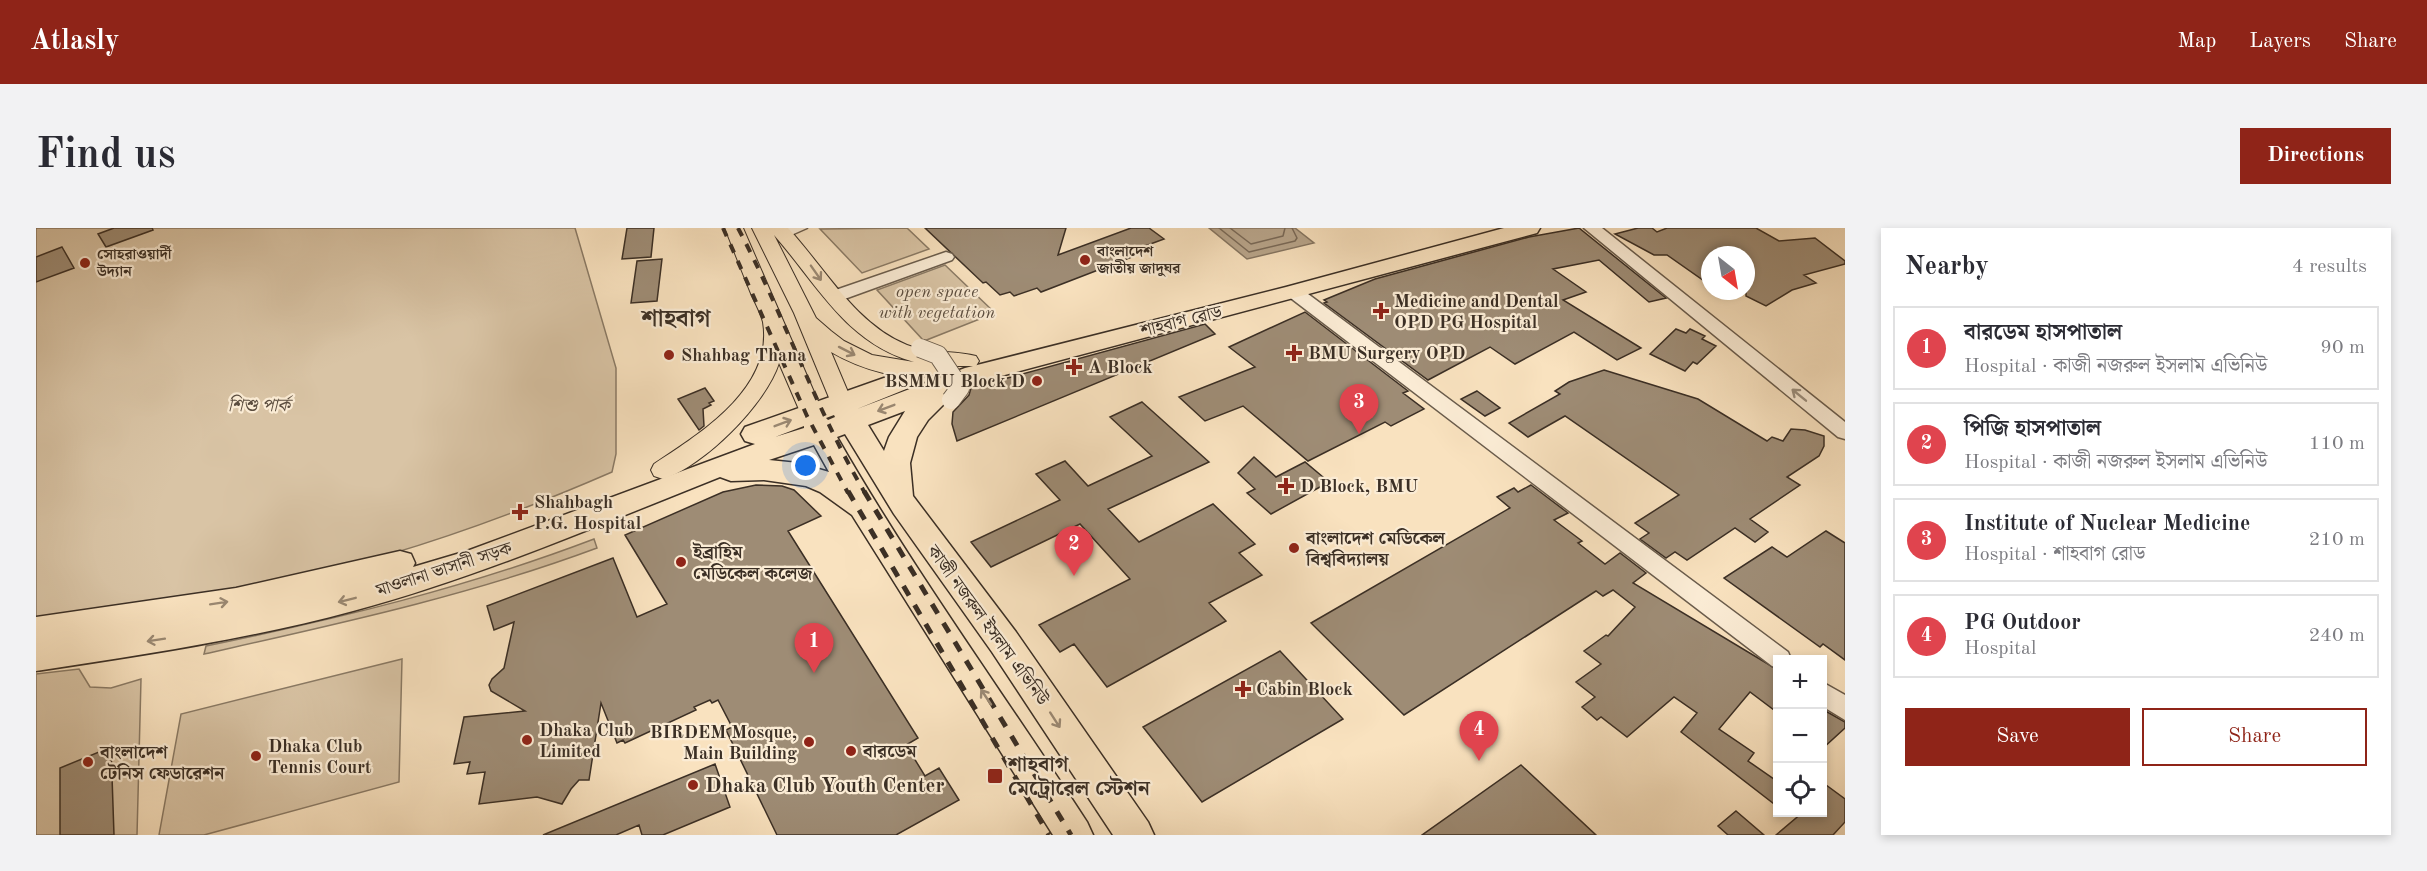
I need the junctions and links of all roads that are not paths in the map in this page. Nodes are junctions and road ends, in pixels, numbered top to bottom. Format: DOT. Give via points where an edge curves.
graph roads {
  1 [pos="734,228"];
  2 [pos="761,228"];
  3 [pos="1469,228"];
  4 [pos="1529,228"];
  5 [pos="1592,228"];
  6 [pos="1609,228"];
  7 [pos="787,230"];
  8 [pos="946,256"];
  9 [pos="1294,292"];
  10 [pos="833,297"];
  11 [pos="804,313"];
  12 [pos="1712,317"];
  13 [pos="774,322"];
  14 [pos="920,348"];
  15 [pos="971,368"];
  16 [pos="951,400"];
  17 [pos="1845,414"];
  18 [pos="831,417"];
  19 [pos="1845,432"];
  20 [pos="666,477"];
  21 [pos="904,506"];
  22 [pos="870,521"];
  23 [pos="36,630"];
  24 [pos="1773,655"];
  25 [pos="36,657"];
  26 [pos="1827,696"];
  27 [pos="1845,709"];
  28 [pos="1074,835"];
  29 [pos="1135,835"];
  1 -- 13 [label="main road"];
  2 -- 11 [label="main road"];
  3 -- 15 [label="highway, শাহবাগ রোড"];
  4 -- 9 [label="highway, শাহবাগ রোড"];
  5 -- 12 [label="street"];
  6 -- 12 [label="street"];
  7 -- 10 [label="main road, one-way"];
  8 -- 10 [label="street"];
  9 -- 15 [label="highway, শাহবাগ রোড"];
  9 -- 24 [label="street"];
  10 -- 15 [label="main road" via="880,342 922,359"];
  11 -- 15 [label="main road, one-way" via="822,336 873,363 900,369"];
  11 -- 18 [label="main road"];
  12 -- 17 [label="street"];
  19 -- 12 [label="street, one-way"];
  13 -- 18 [label="main road"];
  13 -- 20 [label="main road" via="772,352 755,391"];
  14 -- 16 [label="street, bridge" via="938,355 960,388"];
  15 -- 18 [label="highway, শাহবাগ রোড"];
  15 -- 21 [label="highway" via="925,404 901,440 895,476"];
  18 -- 20 [label="highway, মাওলানা ভাসানী সড়ক"];
  18 -- 21 [label="highway, কাজী নজরুল ইসলাম এভিনিউ"];
  18 -- 22 [label="highway, কাজী নজরুল ইসলাম এভিনিউ"];
  20 -- 22 [label="highway" via="753,469 817,478 849,497"];
  23 -- 20 [label="highway, মাওলানা ভাসানী সড়ক, one-way" via="236,600 365,573"];
  20 -- 25 [label="highway, মাওলানা ভাসানী সড়ক, one-way" via="604,512 474,561 353,598 195,633"];
  21 -- 29 [label="highway, কাজী নজরুল ইসলাম এভিনিউ, one-way" via="1004,642"];
  28 -- 22 [label="highway, কাজী নজরুল ইসলাম এভিনিউ, one-way"];
  26 -- 27 [label="street"];
}
